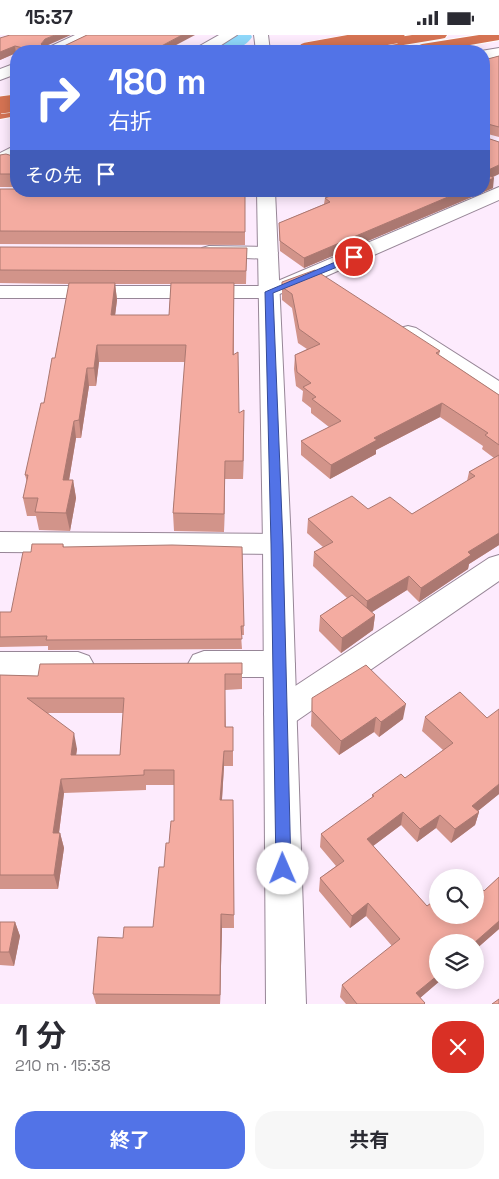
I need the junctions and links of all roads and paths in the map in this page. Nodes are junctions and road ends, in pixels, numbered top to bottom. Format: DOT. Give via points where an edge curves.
graph roads {
  1 [pos="87,35"];
  2 [pos="230,35"];
  3 [pos="396,35"];
  4 [pos="440,35"];
  5 [pos="447,35"];
  6 [pos="499,37"];
  7 [pos="385,39"];
  8 [pos="65,45"];
  9 [pos="212,45"];
  10 [pos="340,45"];
  11 [pos="360,45"];
  12 [pos="383,45"];
  13 [pos="446,45"];
  14 [pos="451,45"];
  15 [pos="10,146"];
  16 [pos="0,161"];
  17 [pos="266,197"];
  18 [pos="490,197"];
  19 [pos="188,253"];
  20 [pos="268,253"];
  21 [pos="317,273"];
  22 [pos="342,289"];
  23 [pos="0,292"];
  24 [pos="269,292"];
  25 [pos="392,322"];
  26 [pos="499,392"];
  27 [pos="0,543"];
  28 [pos="277,544"];
  29 [pos="499,566"];
  30 [pos="179,664"];
  31 [pos="279,664"];
  32 [pos="0,665"];
  33 [pos="110,665"];
  34 [pos="280,714"];
  35 [pos="286,1004"];
  1 -- 8 [label="street"];
  2 -- 9 [label="street"];
  3 -- 10 [label="highway, bridge"];
  4 -- 7 [label="highway"];
  5 -- 12 [label="highway"];
  6 -- 13 [label="highway"];
  6 -- 14 [label="highway"];
  7 -- 11 [label="highway"];
  15 -- 16 [label="street"];
  17 -- 20 [label="street"];
  18 -- 21 [label="street"];
  19 -- 20 [label="street"];
  20 -- 24 [label="street"];
  21 -- 22 [label="street"];
  21 -- 24 [label="street"];
  23 -- 24 [label="street"];
  24 -- 28 [label="street"];
  25 -- 26 [label="street"];
  27 -- 28 [label="street"];
  28 -- 31 [label="street"];
  29 -- 34 [label="street"];
  30 -- 31 [label="street"];
  31 -- 34 [label="street"];
  32 -- 33 [label="street"];
  34 -- 35 [label="street"];
}
